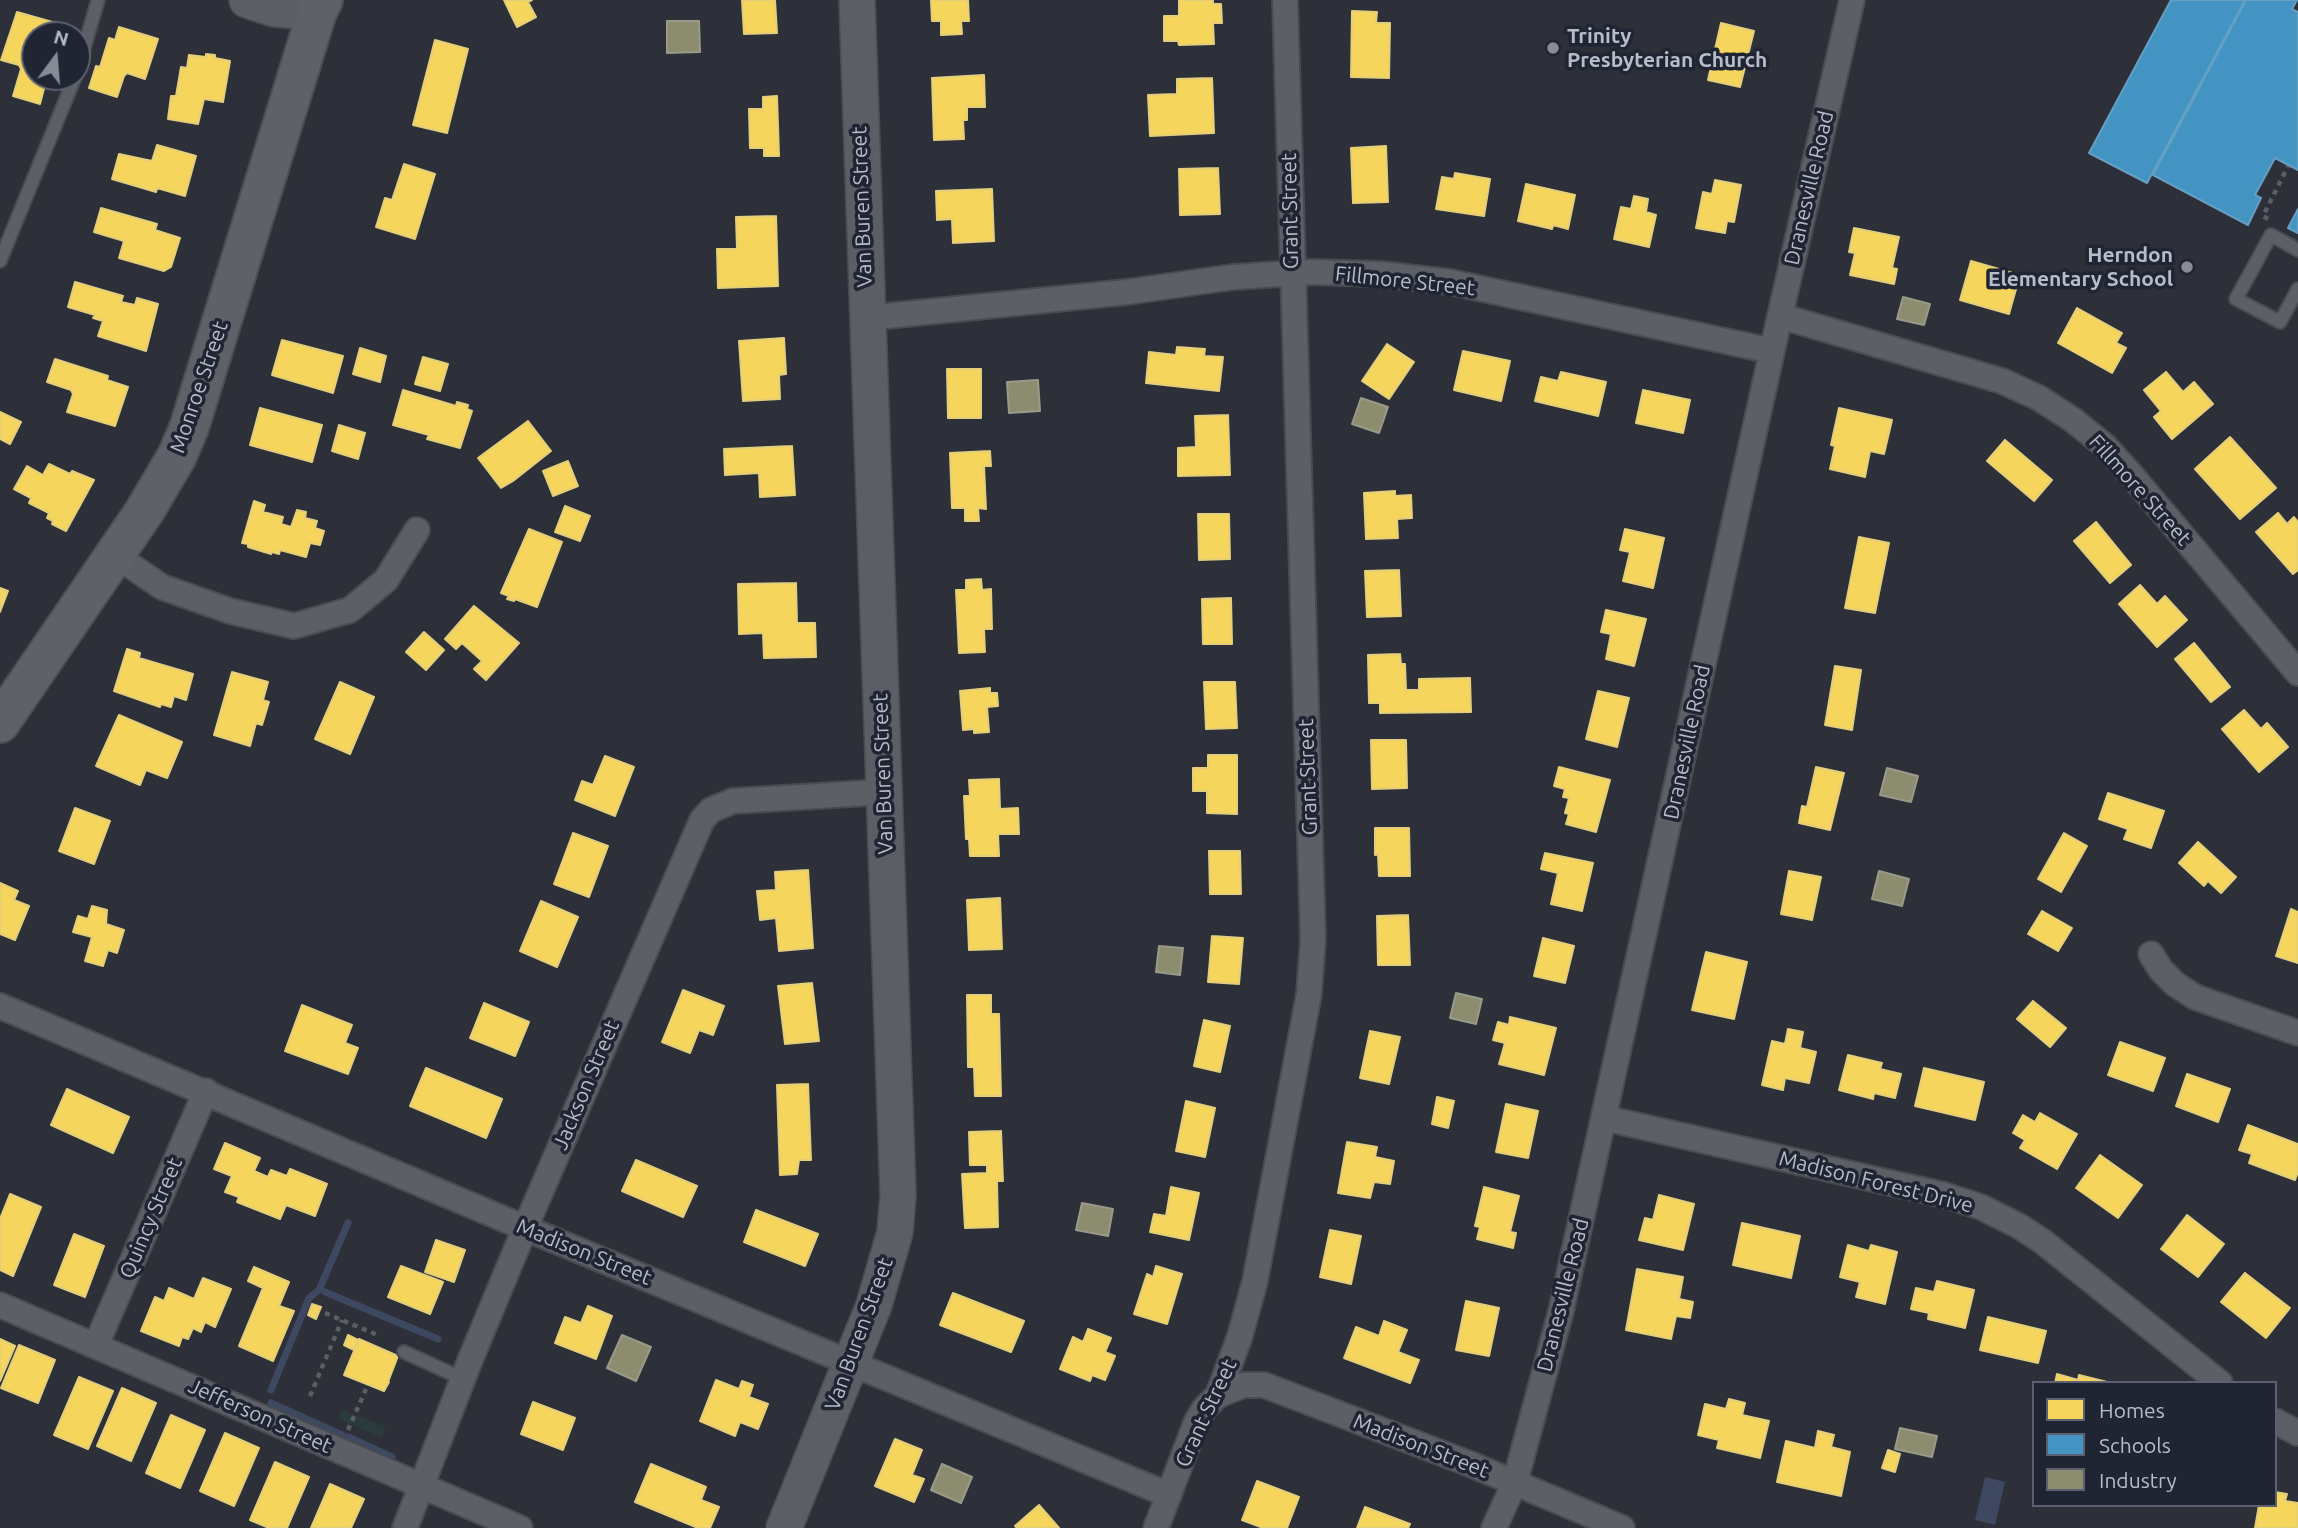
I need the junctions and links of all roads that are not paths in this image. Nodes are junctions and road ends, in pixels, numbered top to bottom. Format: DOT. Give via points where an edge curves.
graph roads {
  1 [pos="98,0"];
  2 [pos="247,0"];
  3 [pos="857,0"];
  4 [pos="1285,0"];
  5 [pos="1852,0"];
  6 [pos="317,3"];
  7 [pos="91,24"];
  8 [pos="69,91"];
  9 [pos="2298,250"];
  10 [pos="0,261"];
  11 [pos="1292,273"];
  12 [pos="2298,289"];
  13 [pos="1780,316"];
  14 [pos="866,318"];
  15 [pos="1772,351"];
  16 [pos="417,530"];
  17 [pos="115,555"];
  18 [pos="2298,673"];
  19 [pos="0,723"];
  20 [pos="884,792"];
  21 [pos="2151,954"];
  22 [pos="0,1006"];
  23 [pos="2298,1033"];
  24 [pos="206,1091"];
  25 [pos="1604,1118"];
  26 [pos="525,1228"];
  27 [pos="0,1305"];
  28 [pos="96,1345"];
  29 [pos="404,1352"];
  30 [pos="851,1362"];
  31 [pos="463,1379"];
  32 [pos="2217,1381"];
  33 [pos="1218,1395"];
  34 [pos="2277,1423"];
  35 [pos="2298,1433"];
  36 [pos="1515,1482"];
  37 [pos="421,1487"];
  38 [pos="1169,1495"];
  39 [pos="405,1528"];
  40 [pos="520,1528"];
  41 [pos="784,1528"];
  42 [pos="1156,1528"];
  43 [pos="1494,1528"];
  44 [pos="1622,1528"];
  1 -- 7 [label="lane"];
  2 -- 6 [label="street" via="274,9"];
  3 -- 14 [label="street, Van Buren Street"];
  4 -- 11 [label="street, Grant Street"];
  5 -- 13 [label="street, Dranesville Road"];
  6 -- 17 [label="main road, Monroe Street" via="189,428"];
  8 -- 10 [label="lane"];
  9 -- 12 [label="lane" via="2271,235 2236,299 2280,322"];
  11 -- 14 [label="street, Fillmore Street"];
  11 -- 15 [label="street, Fillmore Street" via="1380,274 1450,282"];
  11 -- 33 [label="street, Grant Street" via="1313,939 1309,994 1255,1281"];
  13 -- 15 [label="street, Dranesville Road"];
  13 -- 18 [label="street, Fillmore Street" via="2002,381 2073,420 2133,477"];
  14 -- 20 [label="street, Van Buren Street"];
  15 -- 25 [label="street, Dranesville Road"];
  16 -- 17 [label="street" via="386,580 350,610 295,626 230,611 162,587"];
  17 -- 19 [label="main road, Monroe Street"];
  20 -- 26 [label="street, Jackson Street" via="733,800 711,810 702,820"];
  20 -- 30 [label="street, Van Buren Street" via="898,1195 886,1266"];
  21 -- 23 [label="street" via="2175,984 2195,997"];
  22 -- 24 [label="street, Madison Street"];
  24 -- 26 [label="street, Madison Street"];
  24 -- 28 [label="street, Quincy Street"];
  25 -- 32 [label="street, Madison Forest Drive" via="1944,1195 1982,1208 2042,1241"];
  25 -- 36 [label="street, Dranesville Road"];
  26 -- 30 [label="street, Madison Street"];
  26 -- 31 [label="street, Jackson Street"];
  27 -- 28 [label="street, Jefferson Street"];
  28 -- 37 [label="street, Jefferson Street"];
  29 -- 31 [label="lane"];
  30 -- 38 [label="street, Madison Street"];
  30 -- 41 [label="street, Van Buren Street"];
  31 -- 37 [label="street, Jackson Street"];
  33 -- 36 [label="street, Madison Street" via="1244,1385 1264,1385"];
  33 -- 38 [label="street, Grant Street" via="1196,1423"];
  34 -- 35 [label="street"];
  36 -- 43 [label="street, Dranesville Road"];
  36 -- 44 [label="street, Madison Street"];
  37 -- 39 [label="street, Jackson Street"];
  37 -- 40 [label="street, Jefferson Street"];
  38 -- 42 [label="street, Grant Street"];
}
